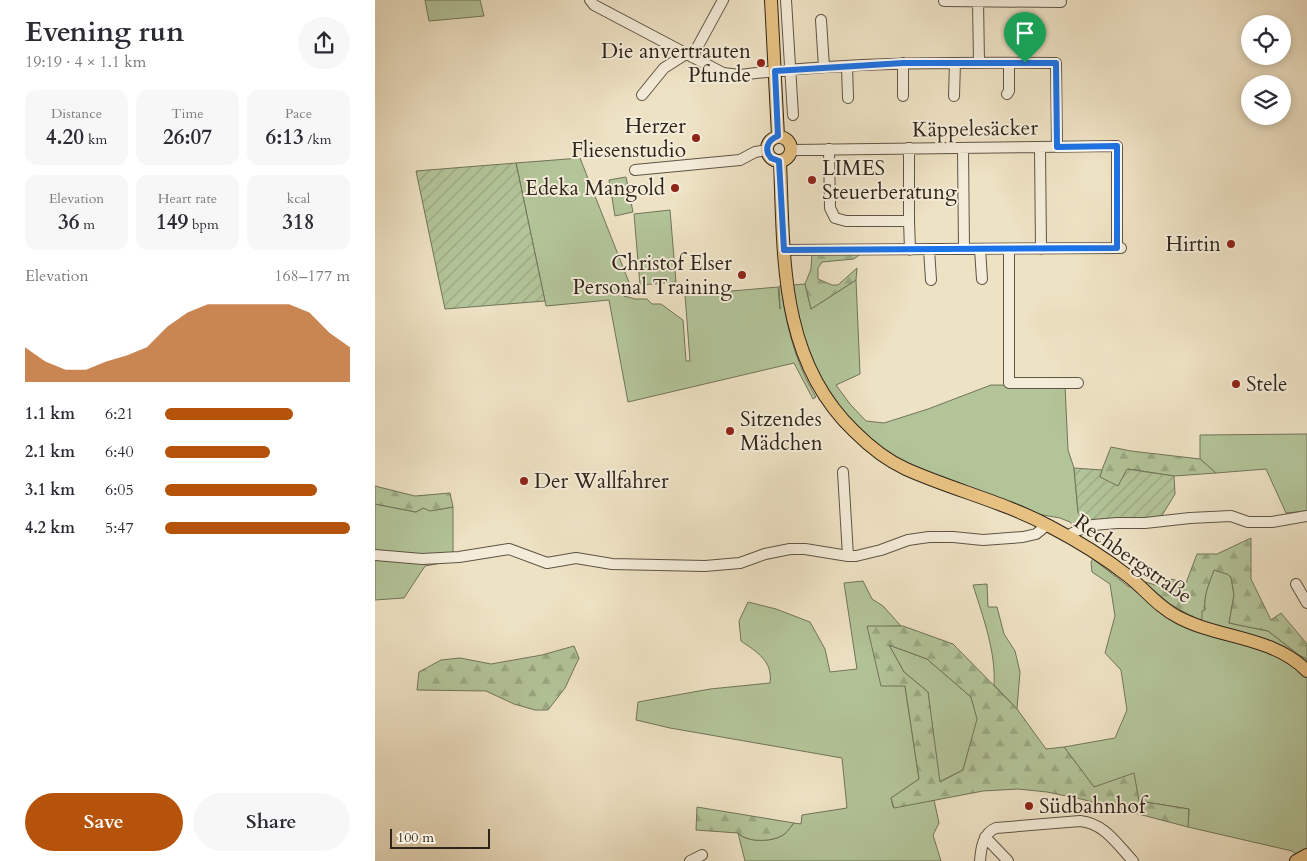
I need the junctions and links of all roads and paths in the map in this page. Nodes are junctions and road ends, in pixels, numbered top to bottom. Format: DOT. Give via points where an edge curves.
graph roads {
  1 [pos="723,0"];
  2 [pos="771,0"];
  3 [pos="786,0"];
  4 [pos="978,1"];
  5 [pos="945,2"];
  6 [pos="1061,2"];
  7 [pos="592,3"];
  8 [pos="821,20"];
  9 [pos="689,56"];
  10 [pos="903,63"];
  11 [pos="955,63"];
  12 [pos="979,63"];
  13 [pos="1009,63"];
  14 [pos="847,66"];
  15 [pos="824,67"];
  16 [pos="790,70"];
  17 [pos="775,71"];
  18 [pos="1007,94"];
  19 [pos="642,95"];
  20 [pos="903,96"];
  21 [pos="954,96"];
  22 [pos="848,98"];
  23 [pos="793,115"];
  24 [pos="778,136"];
  25 [pos="1039,147"];
  26 [pos="1057,147"];
  27 [pos="909,148"];
  28 [pos="963,148"];
  29 [pos="829,149"];
  30 [pos="767,150"];
  31 [pos="792,150"];
  32 [pos="779,161"];
  33 [pos="635,170"];
  34 [pos="909,222"];
  35 [pos="929,249"];
  36 [pos="964,249"];
  37 [pos="980,249"];
  38 [pos="1009,249"];
  39 [pos="1041,249"];
  40 [pos="784,250"];
  41 [pos="910,250"];
  42 [pos="982,279"];
  43 [pos="931,280"];
  44 [pos="1078,383"];
  45 [pos="843,472"];
  46 [pos="1307,516"];
  47 [pos="1047,525"];
  48 [pos="1068,536"];
  49 [pos="375,555"];
  50 [pos="847,556"];
  51 [pos="1295,584"];
  52 [pos="1307,603"];
  53 [pos="1307,671"];
  54 [pos="985,837"];
  55 [pos="702,855"];
  56 [pos="1307,855"];
  57 [pos="690,861"];
  58 [pos="980,861"];
  59 [pos="1008,861"];
  60 [pos="1133,861"];
  61 [pos="1297,861"];
  1 -- 9 [label="street"];
  2 -- 17 [label="main road"];
  3 -- 16 [label="street"];
  4 -- 5 [label="street"];
  4 -- 6 [label="street"];
  4 -- 12 [label="street"];
  7 -- 9 [label="street"];
  8 -- 15 [label="street"];
  9 -- 17 [label="street" via="728,75"];
  9 -- 19 [label="street" via="664,68"];
  10 -- 11 [label="street"];
  10 -- 14 [label="street"];
  10 -- 20 [label="street"];
  11 -- 12 [label="street"];
  11 -- 21 [label="street"];
  12 -- 13 [label="street"];
  13 -- 18 [label="street"];
  13 -- 26 [label="street" via="1056,63"];
  14 -- 15 [label="street"];
  14 -- 22 [label="street"];
  15 -- 16 [label="street"];
  16 -- 17 [label="street"];
  16 -- 23 [label="street"];
  17 -- 24 [label="main road"];
  24 -- 30 [label="main road" via="770,140"];
  24 -- 31 [label="main road" via="789,141"];
  25 -- 26 [label="street, Käppelesäcker"];
  25 -- 28 [label="street, Käppelesäcker"];
  25 -- 39 [label="street"];
  26 -- 39 [label="street, Käppelesäcker" via="1117,146 1119,248"];
  27 -- 28 [label="street, Käppelesäcker"];
  27 -- 29 [label="street, Käppelesäcker"];
  27 -- 34 [label="street"];
  28 -- 36 [label="street"];
  29 -- 31 [label="street, Käppelesäcker"];
  29 -- 34 [label="street" via="830,208 835,218"];
  30 -- 32 [label="main road" via="771,158"];
  30 -- 33 [label="street" via="741,160"];
  31 -- 32 [label="main road" via="789,156"];
  32 -- 40 [label="main road, Rechbergstraße"];
  34 -- 41 [label="street"];
  35 -- 36 [label="street"];
  35 -- 41 [label="street"];
  35 -- 43 [label="street"];
  36 -- 37 [label="street"];
  37 -- 38 [label="street"];
  37 -- 42 [label="street"];
  38 -- 39 [label="street"];
  38 -- 44 [label="street" via="1009,383"];
  40 -- 41 [label="street"];
  40 -- 47 [label="main road, Rechbergstraße" via="793,319 809,369 836,413 866,443 888,459"];
  45 -- 50 [label="street"];
  46 -- 48 [label="street" via="1272,522 1247,522 1231,516 1093,525"];
  47 -- 48 [label="main road, Rechbergstraße"];
  47 -- 50 [label="street" via="1030,536 992,540 929,537"];
  48 -- 53 [label="main road, Rechbergstraße" via="1129,577 1166,611 1213,632 1267,645"];
  49 -- 50 [label="street" via="423,559 509,549 547,563 576,558 612,564 705,566 740,563 790,549"];
  51 -- 52 [label="street"];
  54 -- 58 [label="street"];
  54 -- 59 [label="street"];
  54 -- 60 [label="street" via="996,828 1080,820 1104,829"];
  55 -- 57 [label="street"];
  56 -- 61 [label="main road"];
}
